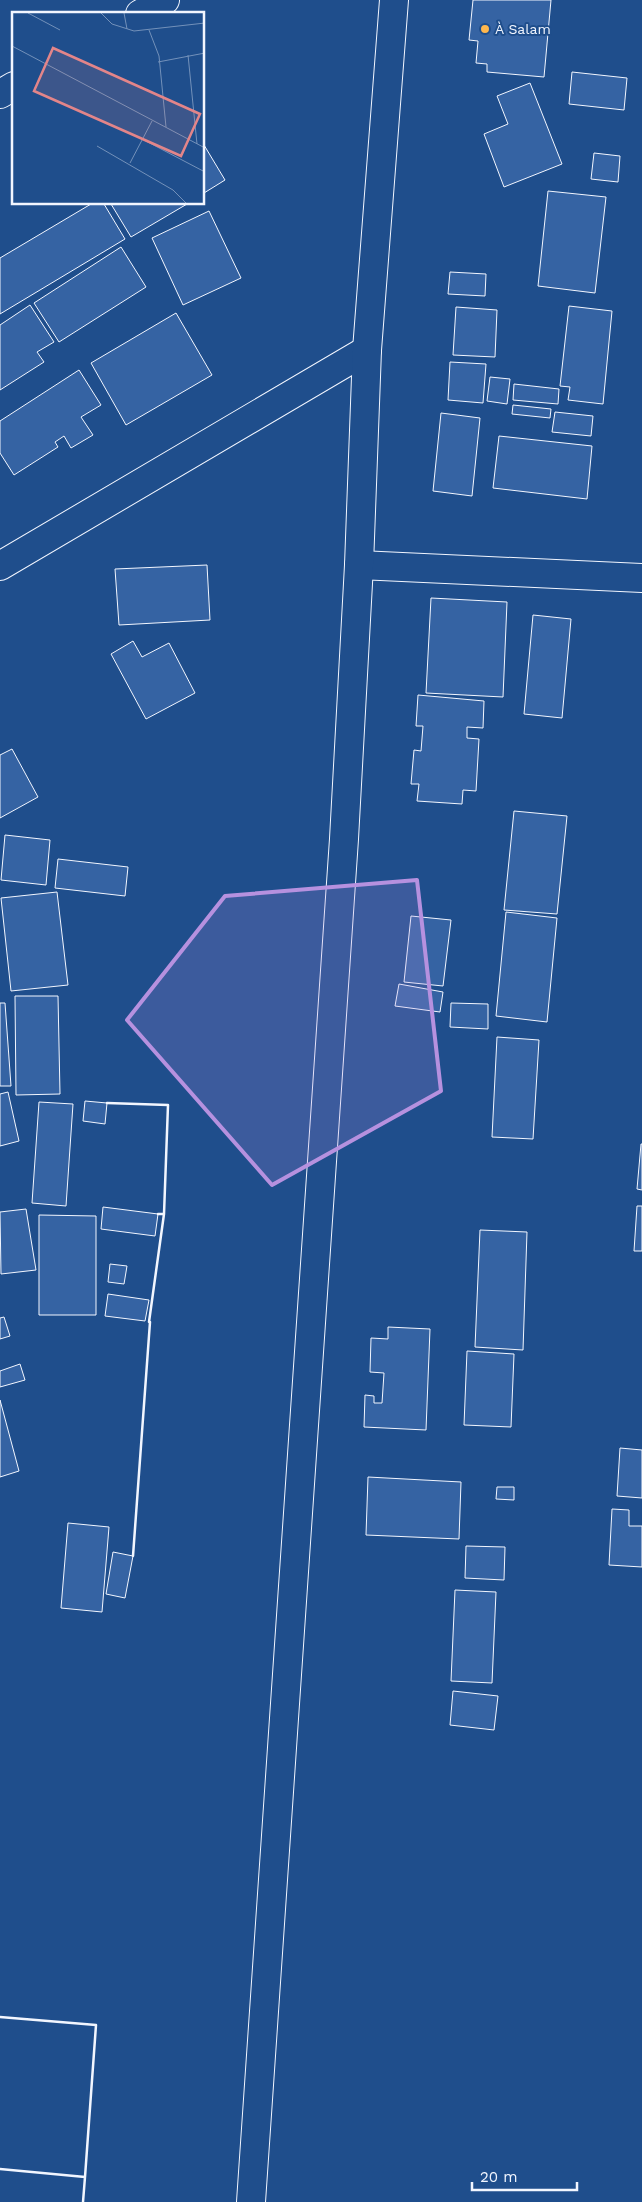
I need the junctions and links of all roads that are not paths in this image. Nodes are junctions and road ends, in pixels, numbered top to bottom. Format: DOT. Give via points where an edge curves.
graph roads {
  1 [pos="165,0"];
  2 [pos="394,0"];
  3 [pos="144,12"];
  4 [pos="12,87"];
  5 [pos="0,94"];
  6 [pos="367,350"];
  7 [pos="360,565"];
  8 [pos="0,566"];
  9 [pos="642,578"];
  10 [pos="252,2202"];
  1 -- 3 [label="street"];
  2 -- 6 [label="street"];
  4 -- 5 [label="street"];
  6 -- 7 [label="street"];
  6 -- 8 [label="street"];
  7 -- 9 [label="street"];
  7 -- 10 [label="street"];
}
